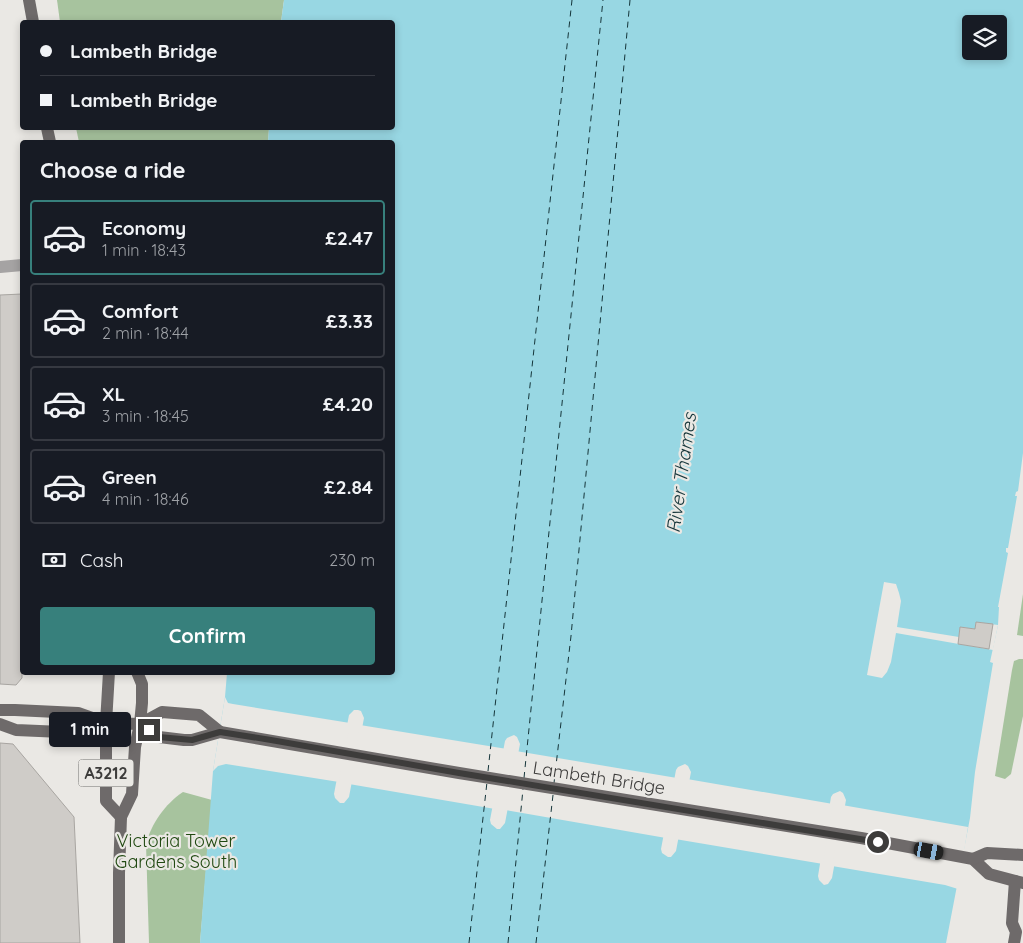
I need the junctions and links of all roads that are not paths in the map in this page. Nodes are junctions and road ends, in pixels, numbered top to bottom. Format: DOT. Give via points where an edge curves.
graph roads {
  1 [pos="30,0"];
  2 [pos="33,20"];
  3 [pos="20,265"];
  4 [pos="0,267"];
  5 [pos="109,675"];
  6 [pos="138,675"];
  7 [pos="0,710"];
  8 [pos="106,723"];
  9 [pos="0,724"];
  10 [pos="140,724"];
  11 [pos="220,732"];
  12 [pos="121,817"];
  13 [pos="1023,855"];
  14 [pos="968,858"];
  15 [pos="1019,882"];
  16 [pos="119,943"];
  17 [pos="1014,943"];
  1 -- 2 [label="main road"];
  3 -- 4 [label="street"];
  5 -- 8 [label="main road, A3212"];
  6 -- 10 [label="main road, A3212" via="142,684"];
  7 -- 8 [label="main road" via="78,713"];
  8 -- 9 [label="main road" via="86,734 16,730"];
  8 -- 10 [label="main road"];
  8 -- 12 [label="main road, A3212" via="106,801"];
  10 -- 11 [label="main road, Lambeth Bridge" via="159,737 184,740"];
  10 -- 11 [label="main road" via="162,712 200,715"];
  10 -- 12 [label="main road, A3212" via="132,794"];
  11 -- 14 [label="main road, Lambeth Bridge"];
  12 -- 16 [label="main road, A3212"];
  13 -- 14 [label="main road, Lambeth Bridge" via="987,852"];
  14 -- 15 [label="main road, Lambeth Bridge" via="989,874"];
  15 -- 17 [label="main road" via="1012,924 1016,932"];
}
